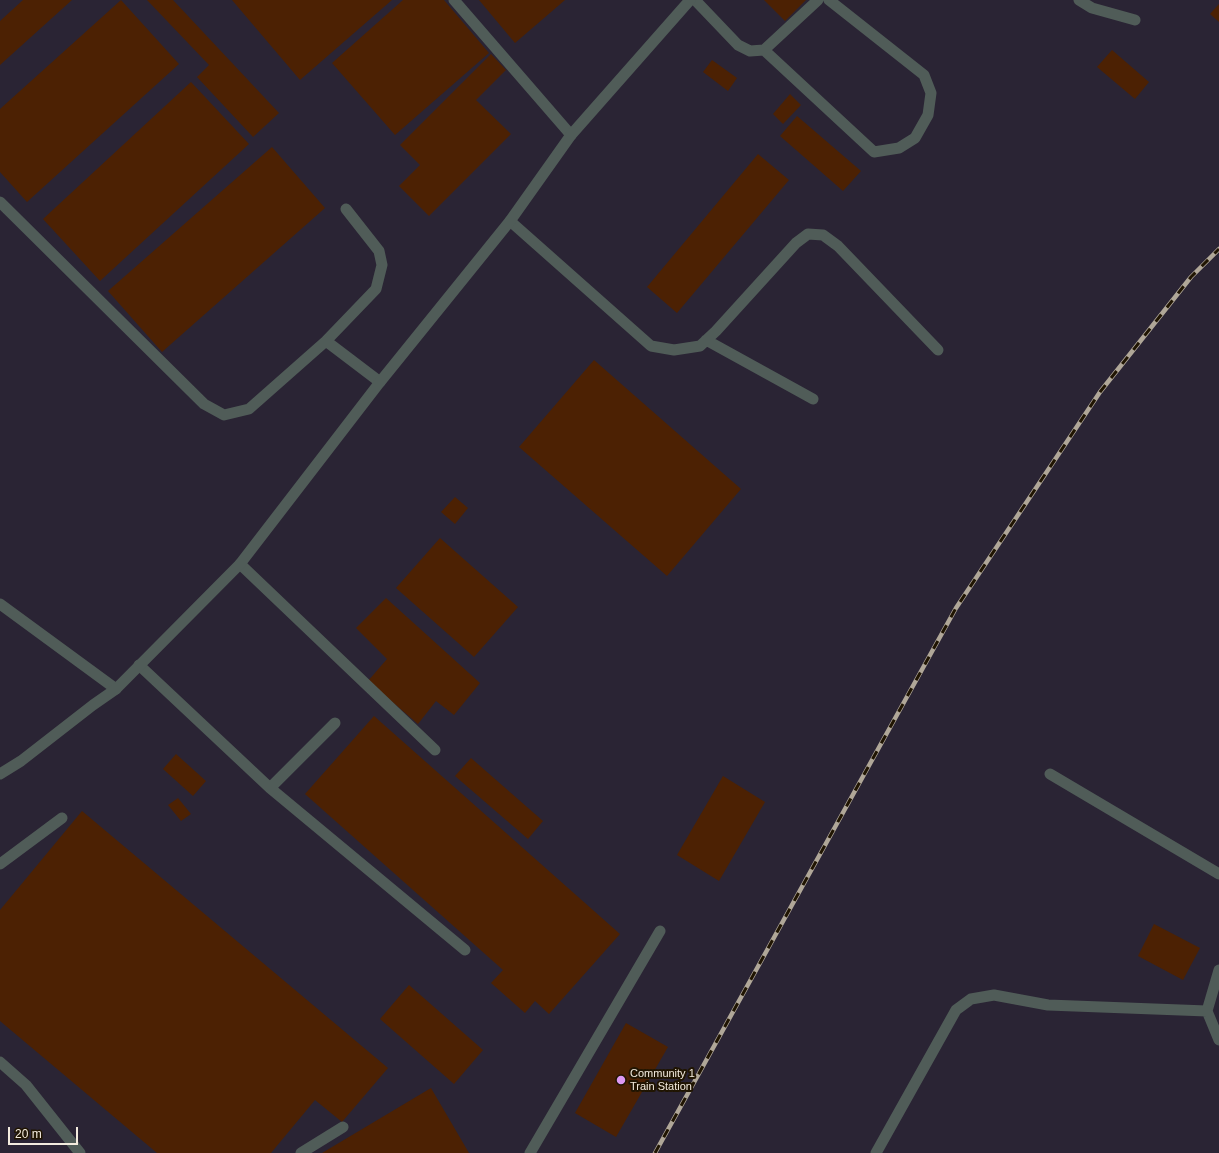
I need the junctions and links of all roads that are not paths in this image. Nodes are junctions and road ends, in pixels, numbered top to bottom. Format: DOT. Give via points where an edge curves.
graph roads {
  1 [pos="454,0"];
  2 [pos="690,0"];
  3 [pos="695,0"];
  4 [pos="818,0"];
  5 [pos="828,0"];
  6 [pos="1079,0"];
  7 [pos="1136,20"];
  8 [pos="764,50"];
  9 [pos="571,135"];
  10 [pos="0,202"];
  11 [pos="346,209"];
  12 [pos="510,221"];
  13 [pos="706,340"];
  14 [pos="326,341"];
  15 [pos="938,350"];
  16 [pos="380,382"];
  17 [pos="813,398"];
  18 [pos="240,564"];
  19 [pos="0,604"];
  20 [pos="139,665"];
  21 [pos="116,689"];
  22 [pos="335,723"];
  23 [pos="435,750"];
  24 [pos="0,774"];
  25 [pos="1050,774"];
  26 [pos="270,788"];
  27 [pos="62,818"];
  28 [pos="0,864"];
  29 [pos="1219,874"];
  30 [pos="660,931"];
  31 [pos="465,950"];
  32 [pos="1219,970"];
  33 [pos="1207,1011"];
  34 [pos="1219,1040"];
  35 [pos="0,1062"];
  36 [pos="343,1127"];
  37 [pos="80,1153"];
  38 [pos="301,1153"];
  39 [pos="530,1153"];
  40 [pos="876,1153"];
  1 -- 9 [label="street"];
  2 -- 9 [label="street"];
  3 -- 8 [label="street" via="738,45 750,51"];
  4 -- 8 [label="street"];
  5 -- 8 [label="street" via="924,75 931,93 928,115 916,138 899,148 874,152"];
  6 -- 7 [label="street" via="1092,8"];
  9 -- 12 [label="street"];
  10 -- 14 [label="street" via="204,404 224,415 249,410"];
  11 -- 14 [label="street" via="379,251 382,265 376,289"];
  12 -- 13 [label="street" via="651,346 674,350 700,346"];
  12 -- 16 [label="street"];
  13 -- 15 [label="street" via="796,243 808,234 823,235 838,246"];
  13 -- 17 [label="street"];
  14 -- 16 [label="street"];
  16 -- 18 [label="street"];
  18 -- 20 [label="street"];
  18 -- 23 [label="street"];
  19 -- 21 [label="street"];
  20 -- 21 [label="street"];
  20 -- 26 [label="street"];
  21 -- 24 [label="street"];
  22 -- 26 [label="street"];
  25 -- 29 [label="street"];
  26 -- 31 [label="street"];
  27 -- 28 [label="street"];
  30 -- 39 [label="street"];
  32 -- 33 [label="street"];
  33 -- 34 [label="street"];
  33 -- 40 [label="street" via="1048,1005 994,995 971,999 956,1010"];
  35 -- 37 [label="street" via="26,1085"];
  36 -- 38 [label="street"];
}
